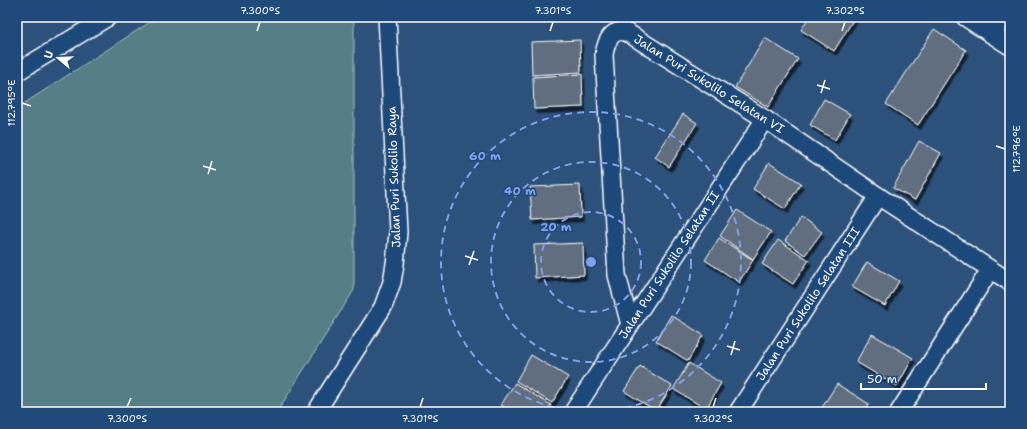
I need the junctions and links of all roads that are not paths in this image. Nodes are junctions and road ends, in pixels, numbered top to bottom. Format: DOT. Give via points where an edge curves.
graph roads {
  1 [pos="108,17"];
  2 [pos="387,17"];
  3 [pos="965,17"];
  4 [pos="1005,17"];
  5 [pos="991,34"];
  6 [pos="1010,46"];
  7 [pos="17,72"];
  8 [pos="765,119"];
  9 [pos="878,196"];
  10 [pos="990,270"];
  11 [pos="1010,282"];
  12 [pos="630,325"];
  13 [pos="316,412"];
  14 [pos="573,412"];
  15 [pos="738,412"];
  16 [pos="899,412"];
  1 -- 7 [label="street"];
  2 -- 13 [label="street, Jalan Puri Sukolilo Raya" via="398,232 392,282 383,307"];
  3 -- 5 [label="street"];
  4 -- 5 [label="street"];
  5 -- 6 [label="street"];
  8 -- 9 [label="street, Jalan Puri Sukolilo Selatan VI"];
  8 -- 12 [label="street, Jalan Puri Sukolilo Selatan II"];
  8 -- 12 [label="street, Jalan Puri Sukolilo Selatan VI" via="628,33 617,31 611,36 604,55 617,275"];
  9 -- 10 [label="street, Jalan Puri Sukolilo Selatan VI"];
  9 -- 15 [label="street, Jalan Puri Sukolilo Selatan III"];
  10 -- 11 [label="street, Jalan Puri Sukolilo Selatan VI"];
  10 -- 16 [label="street"];
  12 -- 14 [label="street, Jalan Puri Sukolilo Selatan II"];
}
